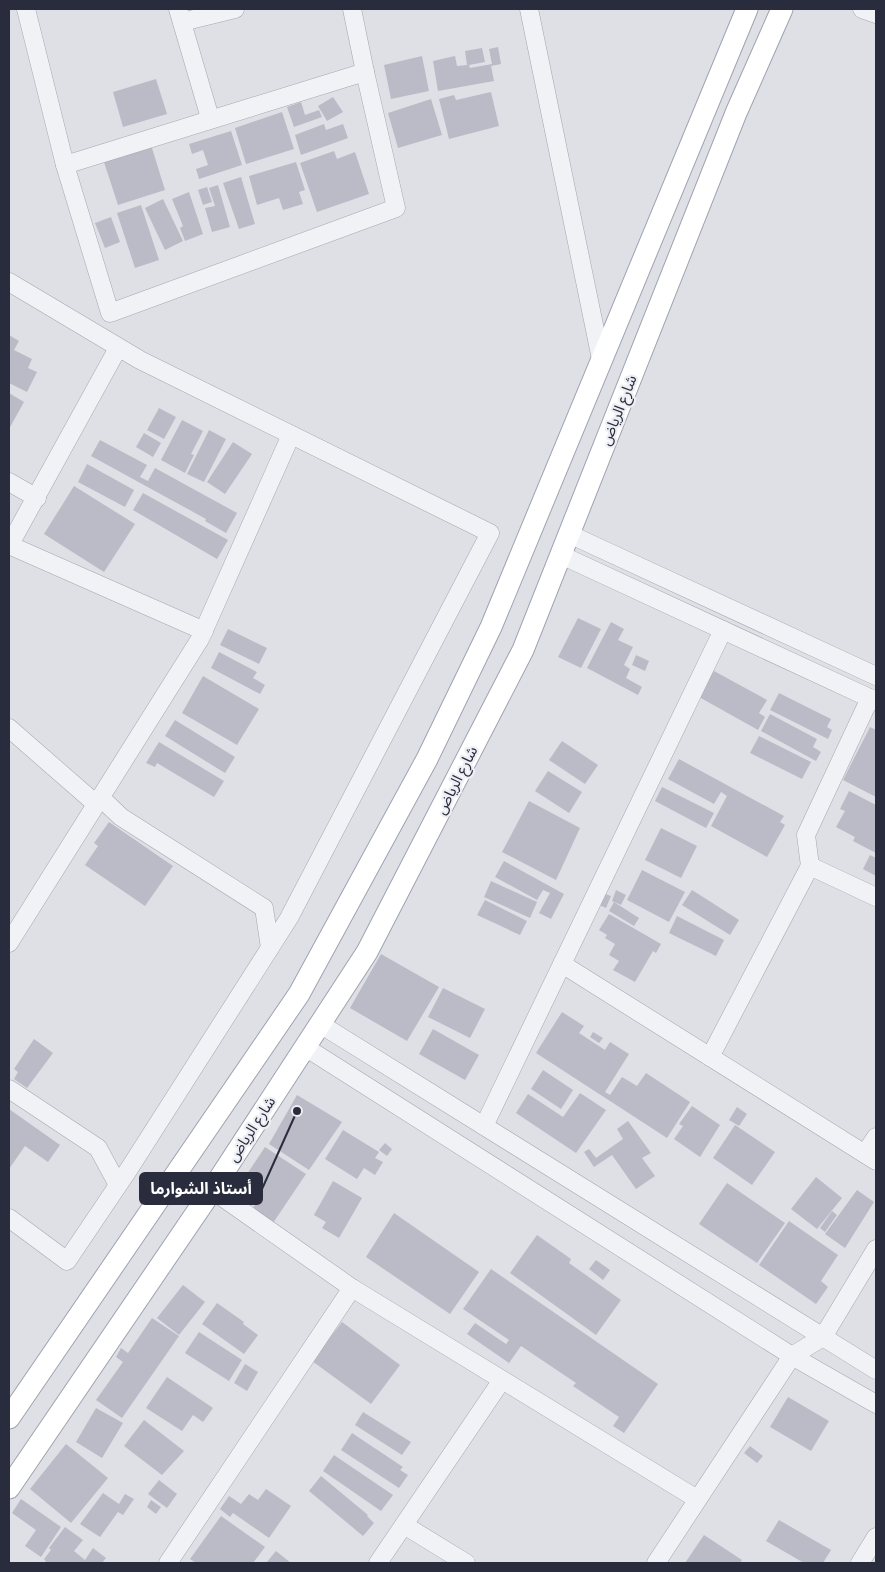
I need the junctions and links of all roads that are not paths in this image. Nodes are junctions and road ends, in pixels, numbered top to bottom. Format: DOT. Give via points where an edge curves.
graph roads {
  1 [pos="26,9"];
  2 [pos="235,9"];
  3 [pos="352,9"];
  4 [pos="528,9"];
  5 [pos="747,9"];
  6 [pos="782,9"];
  7 [pos="862,9"];
  8 [pos="876,14"];
  9 [pos="180,16"];
  10 [pos="364,72"];
  11 [pos="210,118"];
  12 [pos="65,165"];
  13 [pos="9,282"];
  14 [pos="118,348"];
  15 [pos="602,359"];
  16 [pos="291,435"];
  17 [pos="9,482"];
  18 [pos="37,498"];
  19 [pos="569,534"];
  20 [pos="9,546"];
  21 [pos="561,555"];
  22 [pos="723,630"];
  23 [pos="204,631"];
  24 [pos="876,676"];
  25 [pos="873,699"];
  26 [pos="9,728"];
  27 [pos="98,800"];
  28 [pos="810,866"];
  29 [pos="876,897"];
  30 [pos="9,943"];
  31 [pos="270,948"];
  32 [pos="562,964"];
  33 [pos="320,1024"];
  34 [pos="305,1046"];
  35 [pos="710,1057"];
  36 [pos="9,1089"];
  37 [pos="484,1126"];
  38 [pos="876,1137"];
  39 [pos="871,1158"];
  40 [pos="114,1178"];
  41 [pos="212,1190"];
  42 [pos="9,1218"];
  43 [pos="876,1249"];
  44 [pos="352,1288"];
  45 [pos="823,1337"];
  46 [pos="792,1356"];
  47 [pos="876,1370"];
  48 [pos="502,1380"];
  49 [pos="876,1404"];
  50 [pos="9,1418"];
  51 [pos="9,1488"];
  52 [pos="697,1499"];
  53 [pos="404,1525"];
  54 [pos="876,1537"];
  55 [pos="168,1563"];
  56 [pos="378,1563"];
  57 [pos="466,1563"];
  58 [pos="656,1563"];
  59 [pos="860,1563"];
  1 -- 12 [label="street"];
  2 -- 9 [label="street"];
  3 -- 10 [label="street"];
  4 -- 15 [label="street"];
  5 -- 15 [label="main road"];
  6 -- 19 [label="main road, شارع الرياض" via="736,113"];
  7 -- 8 [label="street"];
  9 -- 11 [label="street"];
  10 -- 11 [label="street"];
  10 -- 12 [label="street" via="396,208 110,313"];
  11 -- 12 [label="street"];
  13 -- 14 [label="street"];
  14 -- 16 [label="street"];
  14 -- 18 [label="street"];
  15 -- 50 [label="main road" via="491,627 427,759 299,994"];
  16 -- 23 [label="street"];
  16 -- 31 [label="street" via="490,533 289,918"];
  17 -- 18 [label="street"];
  18 -- 20 [label="street"];
  19 -- 21 [label="main road, شارع الرياض"];
  19 -- 24 [label="street"];
  20 -- 23 [label="street"];
  21 -- 22 [label="street"];
  21 -- 33 [label="main road, شارع الرياض" via="523,650 367,952"];
  22 -- 25 [label="street"];
  22 -- 32 [label="street"];
  23 -- 27 [label="street"];
  25 -- 28 [label="street" via="806,834"];
  26 -- 27 [label="street"];
  27 -- 30 [label="street"];
  27 -- 31 [label="street" via="264,908"];
  28 -- 29 [label="street"];
  28 -- 35 [label="street"];
  31 -- 40 [label="street" via="129,1169"];
  32 -- 35 [label="street"];
  32 -- 37 [label="street"];
  33 -- 34 [label="main road, شارع الرياض"];
  33 -- 37 [label="street"];
  34 -- 41 [label="main road, شارع الرياض"];
  34 -- 46 [label="street"];
  35 -- 39 [label="street"];
  36 -- 40 [label="street" via="98,1148"];
  37 -- 45 [label="street"];
  38 -- 39 [label="street"];
  40 -- 42 [label="street" via="67,1260"];
  41 -- 44 [label="street"];
  41 -- 51 [label="main road, شارع الرياض"];
  43 -- 45 [label="street"];
  44 -- 48 [label="street"];
  44 -- 55 [label="street"];
  45 -- 46 [label="street"];
  45 -- 47 [label="street"];
  46 -- 49 [label="street"];
  46 -- 52 [label="street"];
  48 -- 52 [label="street"];
  48 -- 53 [label="street"];
  52 -- 58 [label="street"];
  53 -- 56 [label="street"];
  53 -- 57 [label="street"];
  54 -- 59 [label="street"];
}
